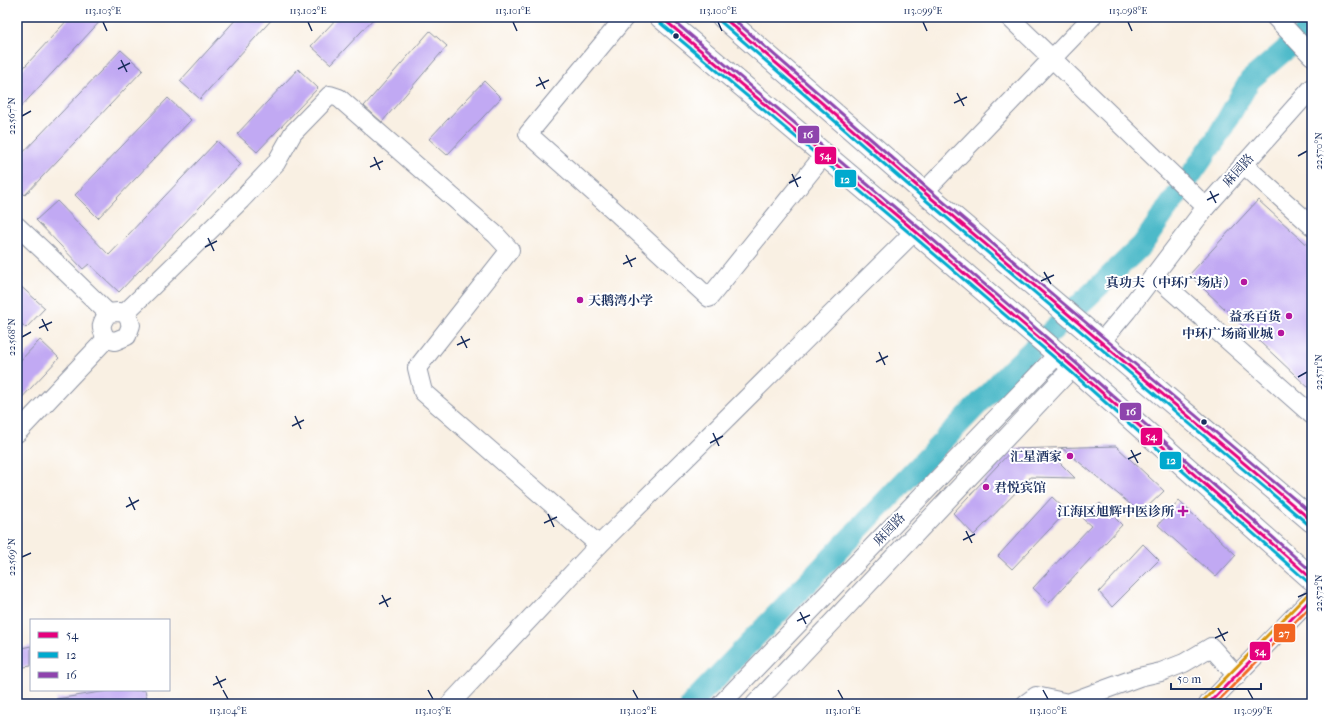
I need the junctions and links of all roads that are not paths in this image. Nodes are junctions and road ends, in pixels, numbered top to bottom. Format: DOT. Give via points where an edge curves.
graph roads {
  1 [pos="625,17"];
  2 [pos="661,17"];
  3 [pos="723,17"];
  4 [pos="1009,17"];
  5 [pos="1092,17"];
  6 [pos="1275,17"];
  7 [pos="1312,56"];
  8 [pos="1052,58"];
  9 [pos="1312,88"];
  10 [pos="824,155"];
  11 [pos="1243,164"];
  12 [pos="924,192"];
  13 [pos="1205,206"];
  14 [pos="17,226"];
  15 [pos="1312,226"];
  16 [pos="915,231"];
  17 [pos="1154,275"];
  18 [pos="116,313"];
  19 [pos="106,339"];
  20 [pos="1101,342"];
  21 [pos="1062,358"];
  22 [pos="1312,415"];
  23 [pos="17,432"];
  24 [pos="1312,521"];
  25 [pos="599,545"];
  26 [pos="1312,579"];
  27 [pos="1312,598"];
  28 [pos="1237,676"];
  29 [pos="450,704"];
  30 [pos="721,704"];
  31 [pos="755,704"];
  32 [pos="1025,704"];
  33 [pos="1208,704"];
  1 -- 10 [label="street" via="528,134 709,298"];
  2 -- 10 [label="main road"];
  3 -- 12 [label="main road"];
  4 -- 8 [label="street"];
  5 -- 8 [label="street"];
  6 -- 7 [label="street"];
  8 -- 12 [label="street"];
  8 -- 13 [label="street"];
  9 -- 11 [label="street, 麻园路"];
  10 -- 16 [label="main road"];
  11 -- 13 [label="street, 麻园路"];
  11 -- 15 [label="street"];
  12 -- 20 [label="main road"];
  13 -- 17 [label="street, 麻园路"];
  14 -- 18 [label="street"];
  16 -- 21 [label="main road"];
  16 -- 25 [label="street"];
  17 -- 20 [label="street, 麻园路"];
  17 -- 22 [label="street"];
  18 -- 19 [label="street" via="102,322 101,329"];
  18 -- 19 [label="street" via="128,317 131,325 127,336 115,341"];
  18 -- 25 [label="street" via="241,200 276,163 293,133 330,95 339,98 510,250 417,368 423,392"];
  19 -- 23 [label="street"];
  20 -- 24 [label="main road"];
  21 -- 26 [label="main road"];
  21 -- 30 [label="street, 麻园路"];
  21 -- 31 [label="street, 麻园路"];
  25 -- 29 [label="street"];
  27 -- 28 [label="street"];
  28 -- 32 [label="street" via="1210,647 1184,663 1068,703 1036,696"];
  28 -- 33 [label="street"];
}
